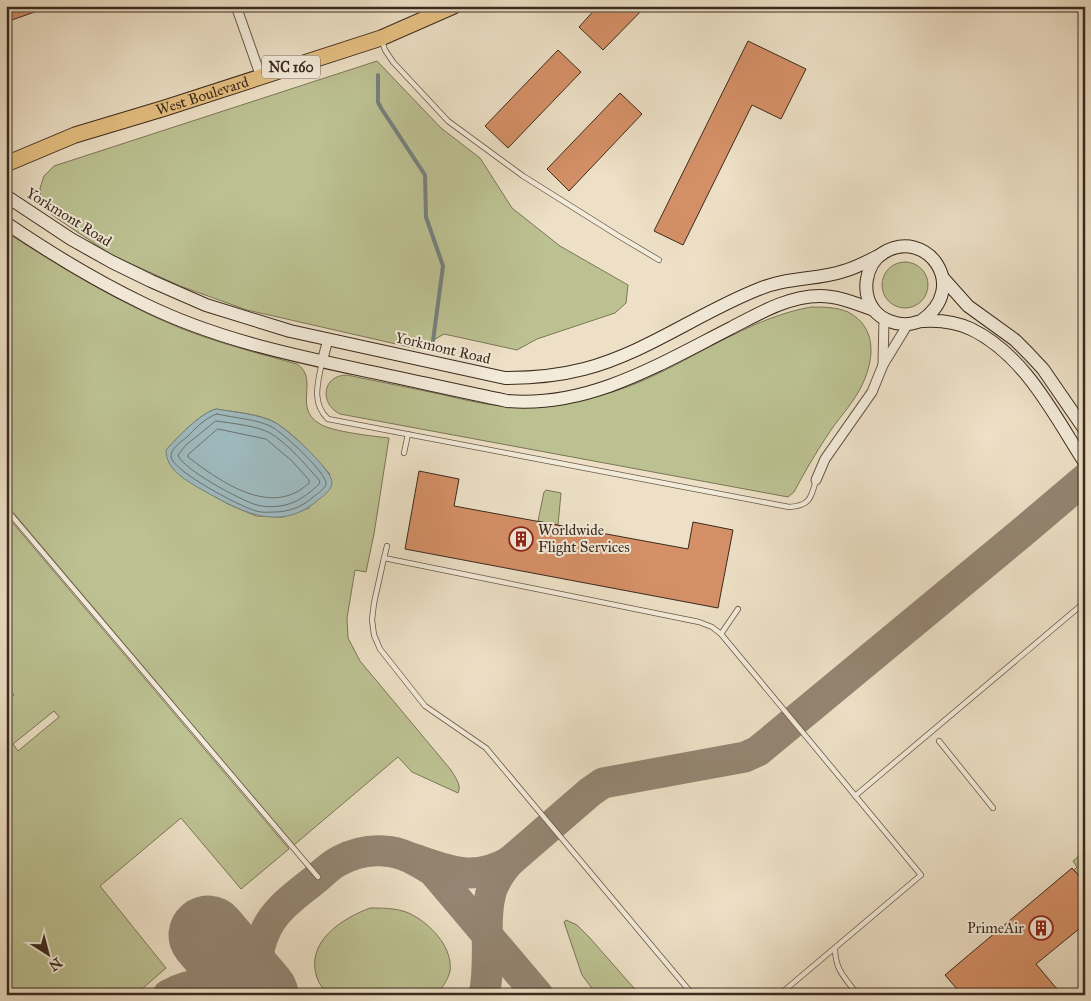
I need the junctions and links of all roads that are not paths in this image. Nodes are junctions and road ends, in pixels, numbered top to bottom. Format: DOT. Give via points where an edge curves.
graph roads {
  1 [pos="236,6"];
  2 [pos="454,6"];
  3 [pos="380,38"];
  4 [pos="261,77"];
  5 [pos="6,164"];
  6 [pos="6,196"];
  7 [pos="6,223"];
  8 [pos="882,254"];
  9 [pos="659,260"];
  10 [pos="943,278"];
  11 [pos="879,314"];
  12 [pos="914,323"];
  13 [pos="328,339"];
  14 [pos="322,362"];
  15 [pos="883,364"];
  16 [pos="1085,430"];
  17 [pos="408,434"];
  18 [pos="404,453"];
  19 [pos="1085,463"];
  20 [pos="816,480"];
  21 [pos="6,509"];
  22 [pos="387,546"];
  23 [pos="384,558"];
  24 [pos="1085,602"];
  25 [pos="738,609"];
  26 [pos="721,634"];
  27 [pos="939,741"];
  28 [pos="855,796"];
  29 [pos="993,808"];
  30 [pos="318,877"];
  31 [pos="835,948"];
  32 [pos="693,995"];
  33 [pos="779,995"];
  34 [pos="858,995"];
  1 -- 4 [label="street"];
  2 -- 3 [label="main road, West Boulevard / NC 160"];
  3 -- 4 [label="main road, West Boulevard / NC 160"];
  3 -- 9 [label="lane" via="393,62 448,121 522,176"];
  4 -- 5 [label="main road, West Boulevard / NC 160" via="76,135"];
  6 -- 13 [label="street, Yorkmont Road" via="71,239 151,281 247,319"];
  7 -- 14 [label="street" via="68,264 144,304 243,342"];
  8 -- 10 [label="street, Yorkmont Road" via="907,246 920,249 939,266"];
  8 -- 11 [label="street" via="873,263 866,286 868,299"];
  8 -- 13 [label="street, Yorkmont Road" via="844,272 760,288 613,360 540,378 505,378"];
  10 -- 12 [label="street" via="944,291 939,304 931,314"];
  10 -- 16 [label="street, Yorkmont Road" via="968,306 1030,354"];
  11 -- 12 [label="street" via="896,323"];
  11 -- 14 [label="street" via="828,296 792,301 754,316 619,382 577,396 541,402 507,401"];
  11 -- 15 [label="street"];
  12 -- 15 [label="street"];
  12 -- 19 [label="street" via="939,321 963,326 1001,348 1035,387"];
  13 -- 14 [label="street"];
  14 -- 17 [label="lane" via="317,402 328,419"];
  15 -- 20 [label="street" via="872,392 825,459"];
  17 -- 18 [label="lane"];
  17 -- 20 [label="lane" via="790,507 806,503 811,498"];
  21 -- 30 [label="lane"];
  22 -- 23 [label="lane"];
  23 -- 26 [label="lane" via="699,622"];
  23 -- 32 [label="lane" via="372,620 380,649 425,706 486,748"];
  24 -- 28 [label="lane"];
  25 -- 26 [label="lane"];
  26 -- 28 [label="lane"];
  27 -- 29 [label="lane"];
  28 -- 31 [label="lane" via="921,875"];
  31 -- 33 [label="lane"];
  31 -- 34 [label="lane" via="838,970"];
}
